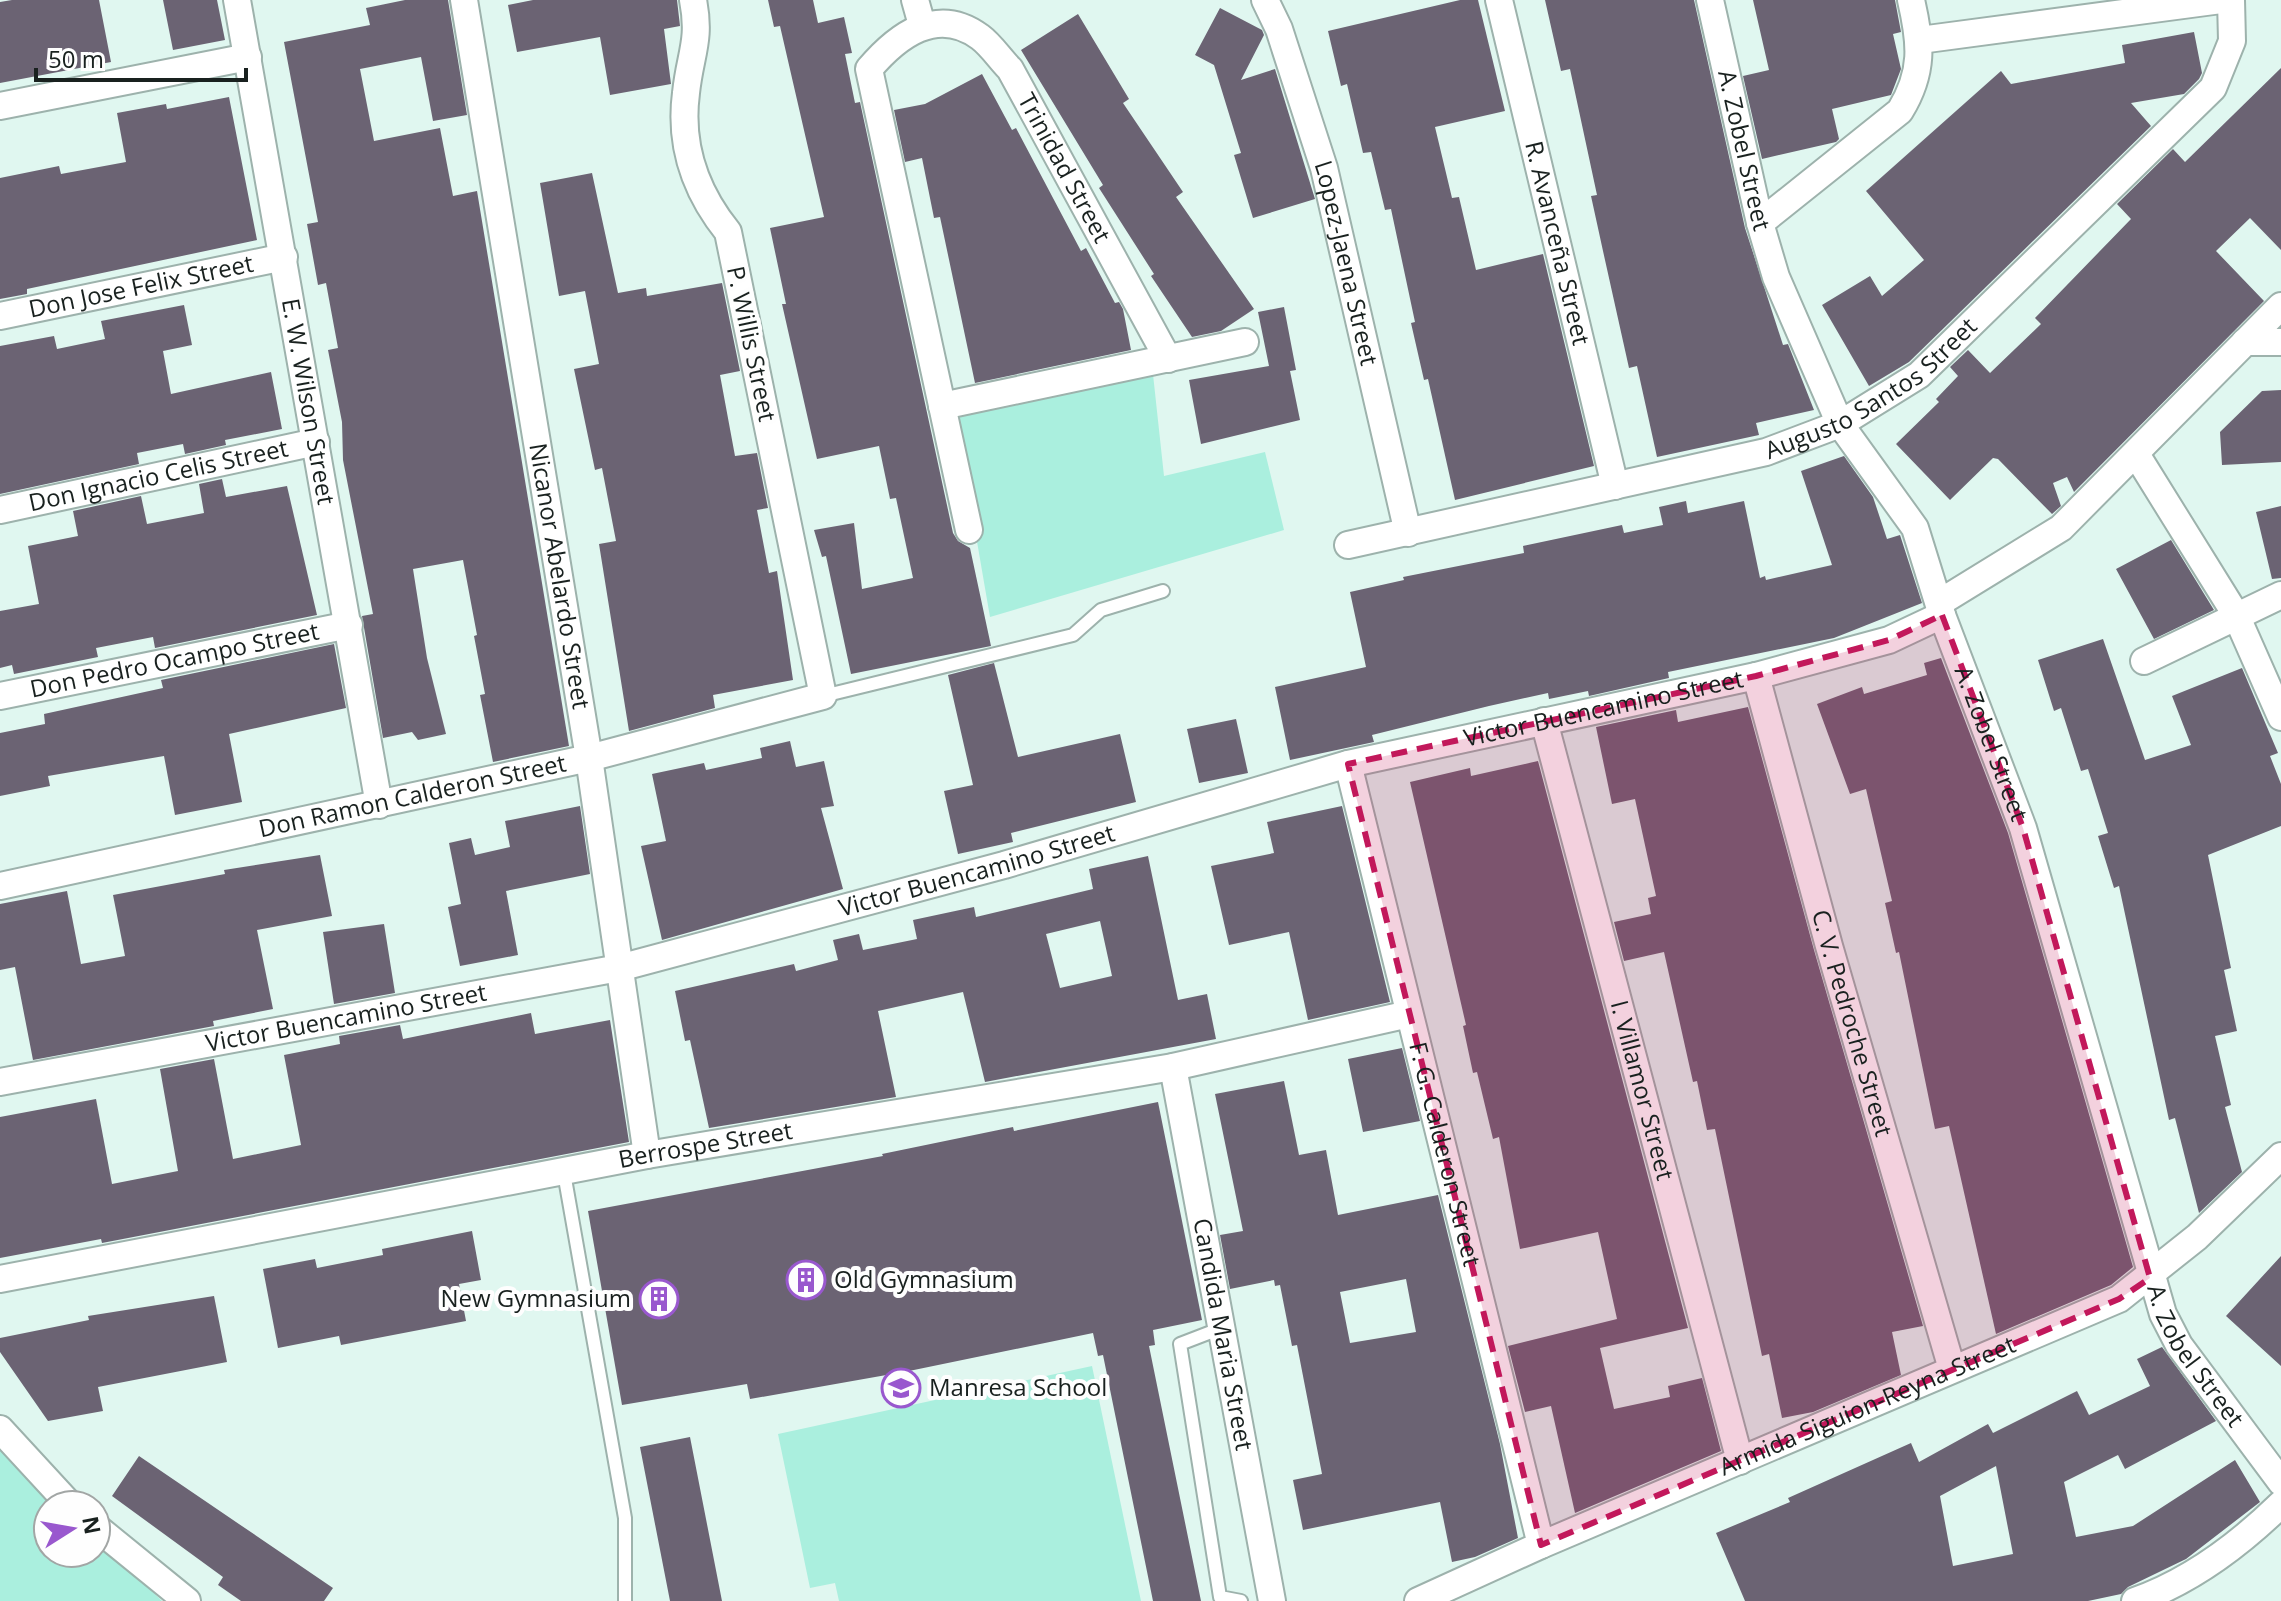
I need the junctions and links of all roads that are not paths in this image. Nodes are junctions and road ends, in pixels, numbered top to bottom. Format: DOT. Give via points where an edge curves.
graph roads {
  1 [pos="237,0"];
  2 [pos="464,0"];
  3 [pos="693,0"];
  4 [pos="1265,0"];
  5 [pos="1499,0"];
  6 [pos="1710,0"];
  7 [pos="1911,0"];
  8 [pos="2221,0"];
  9 [pos="2231,0"];
  10 [pos="918,12"];
  11 [pos="1920,40"];
  12 [pos="248,57"];
  13 [pos="0,106"];
  14 [pos="1760,223"];
  15 [pos="284,257"];
  16 [pos="2281,306"];
  17 [pos="0,316"];
  18 [pos="1245,342"];
  19 [pos="2245,342"];
  20 [pos="2281,342"];
  21 [pos="1168,359"];
  22 [pos="942,406"];
  23 [pos="1840,424"];
  24 [pos="316,442"];
  25 [pos="2136,454"];
  26 [pos="1615,486"];
  27 [pos="0,510"];
  28 [pos="969,530"];
  29 [pos="1408,533"];
  30 [pos="1348,545"];
  31 [pos="1163,591"];
  32 [pos="2281,595"];
  33 [pos="1940,609"];
  34 [pos="2236,615"];
  35 [pos="349,625"];
  36 [pos="2144,661"];
  37 [pos="1756,676"];
  38 [pos="0,696"];
  39 [pos="823,696"];
  40 [pos="2281,717"];
  41 [pos="1544,721"];
  42 [pos="589,758"];
  43 [pos="1348,764"];
  44 [pos="379,805"];
  45 [pos="0,886"];
  46 [pos="619,968"];
  47 [pos="1409,1014"];
  48 [pos="1173,1067"];
  49 [pos="0,1082"];
  50 [pos="647,1155"];
  51 [pos="2281,1156"];
  52 [pos="564,1173"];
  53 [pos="2150,1278"];
  54 [pos="0,1279"];
  55 [pos="1219,1329"];
  56 [pos="1952,1369"];
  57 [pos="0,1429"];
  58 [pos="1740,1461"];
  59 [pos="2281,1482"];
  60 [pos="55,1489"];
  61 [pos="2281,1504"];
  62 [pos="112,1540"];
  63 [pos="1541,1545"];
  64 [pos="187,1601"];
  65 [pos="625,1601"];
  66 [pos="1241,1601"];
  67 [pos="1272,1601"];
  68 [pos="1418,1601"];
  69 [pos="2135,1601"];
  1 -- 12 [label="street, E. W. Wilson Street"];
  2 -- 42 [label="street, Nicanor Abelardo Street"];
  3 -- 39 [label="street, P. Willis Street" via="699,30 686,92 688,160 699,189 728,232"];
  4 -- 29 [label="street, Lopez-Jaena Street" via="1324,168"];
  5 -- 26 [label="street, R. Avanceña Street"];
  6 -- 14 [label="street, A. Zobel Street"];
  7 -- 11 [label="street"];
  8 -- 11 [label="street"];
  9 -- 23 [label="street, Augusto Santos Street" via="2232,41 2213,88 1919,375"];
  10 -- 21 [label="street, Trinidad Street" via="980,37 1010,69"];
  10 -- 22 [label="street, Trinidad Street" via="869,69"];
  11 -- 14 [label="street" via="1914,88 1900,111"];
  12 -- 13 [label="street"];
  12 -- 15 [label="street, E. W. Wilson Street"];
  14 -- 23 [label="street, A. Zobel Street" via="1776,277"];
  15 -- 17 [label="street, Don Jose Felix Street"];
  15 -- 24 [label="street, E. W. Wilson Street"];
  16 -- 19 [label="street, Victor Buencamino Street"];
  18 -- 21 [label="street"];
  19 -- 20 [label="street"];
  19 -- 25 [label="street, Victor Buencamino Street"];
  21 -- 22 [label="street"];
  22 -- 28 [label="street, Trinidad Street"];
  23 -- 26 [label="street, Augusto Santos Street" via="1766,452"];
  23 -- 33 [label="street, A. Zobel Street" via="1915,528"];
  24 -- 27 [label="street, Don Ignacio Celis Street"];
  24 -- 35 [label="street, E. W. Wilson Street"];
  25 -- 33 [label="street, Victor Buencamino Street" via="2061,528"];
  25 -- 34 [label="street"];
  26 -- 29 [label="street, Augusto Santos Street"];
  29 -- 30 [label="street, Augusto Santos Street"];
  31 -- 39 [label="lane" via="1101,610 1073,635"];
  32 -- 34 [label="street"];
  33 -- 37 [label="street, Victor Buencamino Street" via="1889,640"];
  33 -- 53 [label="street, A. Zobel Street" via="2032,858"];
  34 -- 36 [label="street"];
  34 -- 40 [label="street"];
  35 -- 38 [label="street, Don Pedro Ocampo Street"];
  35 -- 44 [label="street, E. W. Wilson Street"];
  37 -- 41 [label="street, Victor Buencamino Street"];
  37 -- 56 [label="street, C. V. Pedroche Street"];
  39 -- 42 [label="street, Don Ramon Calderon Street"];
  41 -- 43 [label="street, Victor Buencamino Street"];
  41 -- 58 [label="street, I. Villamor Street"];
  42 -- 44 [label="street, Don Ramon Calderon Street"];
  42 -- 46 [label="street, Nicanor Abelardo Street"];
  43 -- 46 [label="street, Victor Buencamino Street" via="1004,865"];
  43 -- 47 [label="street, F. G. Calderon Street"];
  44 -- 45 [label="street, Don Ramon Calderon Street"];
  46 -- 49 [label="street, Victor Buencamino Street"];
  46 -- 50 [label="street, Nicanor Abelardo Street"];
  47 -- 48 [label="street, Berrospe Street"];
  47 -- 63 [label="street, F. G. Calderon Street"];
  48 -- 50 [label="street, Berrospe Street"];
  48 -- 55 [label="street, Candida Maria Street"];
  50 -- 52 [label="street, Berrospe Street"];
  51 -- 53 [label="street, Armida Siguion-Reyna Street"];
  52 -- 54 [label="street, Berrospe Street"];
  52 -- 65 [label="lane" via="625,1518"];
  53 -- 56 [label="street, Armida Siguion-Reyna Street" via="2119,1299"];
  53 -- 59 [label="street, A. Zobel Street" via="2179,1345"];
  55 -- 66 [label="lane" via="1180,1344 1220,1597"];
  55 -- 67 [label="street, Candida Maria Street"];
  56 -- 58 [label="street, Armida Siguion-Reyna Street"];
  57 -- 60 [label="street"];
  58 -- 63 [label="street, Armida Siguion-Reyna Street"];
  61 -- 69 [label="street" via="2248,1537"];
  62 -- 64 [label="street"];
  63 -- 68 [label="street, Armida Siguion-Reyna Street"];
}
